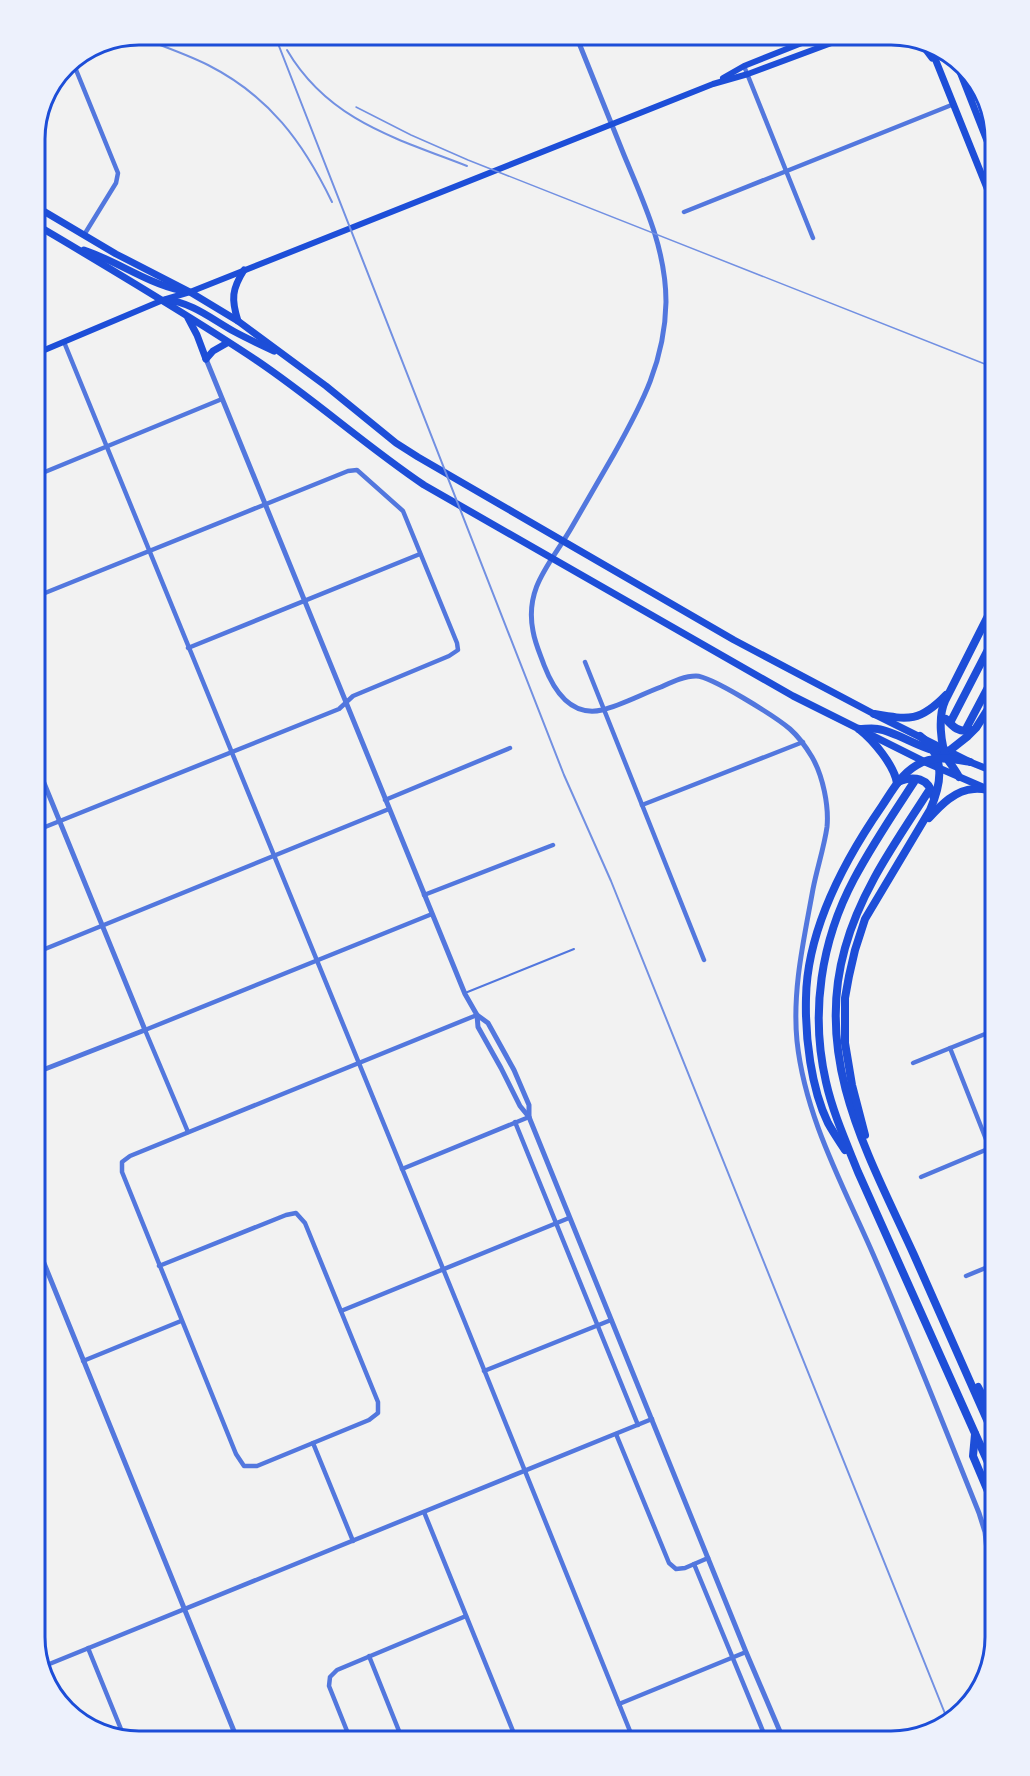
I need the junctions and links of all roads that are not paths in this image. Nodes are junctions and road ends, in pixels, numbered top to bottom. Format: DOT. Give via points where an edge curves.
graph roads {
  1 [pos="580,45"];
  2 [pos="799,45"];
  3 [pos="826,45"];
  4 [pos="929,53"];
  5 [pos="934,55"];
  6 [pos="937,64"];
  7 [pos="744,66"];
  8 [pos="76,69"];
  9 [pos="748,74"];
  10 [pos="962,78"];
  11 [pos="713,84"];
  12 [pos="975,97"];
  13 [pos="971,99"];
  14 [pos="954,104"];
  15 [pos="612,124"];
  16 [pos="984,132"];
  17 [pos="786,171"];
  18 [pos="985,181"];
  19 [pos="45,212"];
  20 [pos="684,212"];
  21 [pos="45,232"];
  22 [pos="84,235"];
  23 [pos="813,238"];
  24 [pos="72,246"];
  25 [pos="244,270"];
  26 [pos="190,292"];
  27 [pos="163,300"];
  28 [pos="187,317"];
  29 [pos="238,321"];
  30 [pos="64,342"];
  31 [pos="227,343"];
  32 [pos="45,350"];
  33 [pos="284,356"];
  34 [pos="206,359"];
  35 [pos="222,399"];
  36 [pos="106,446"];
  37 [pos="45,472"];
  38 [pos="265,504"];
  39 [pos="563,541"];
  40 [pos="148,550"];
  41 [pos="420,554"];
  42 [pos="552,557"];
  43 [pos="45,593"];
  44 [pos="304,601"];
  45 [pos="985,624"];
  46 [pos="188,648"];
  47 [pos="985,657"];
  48 [pos="585,662"];
  49 [pos="951,690"];
  50 [pos="985,694"];
  51 [pos="345,702"];
  52 [pos="604,709"];
  53 [pos="941,713"];
  54 [pos="874,714"];
  55 [pos="985,714"];
  56 [pos="951,721"];
  57 [pos="967,727"];
  58 [pos="976,728"];
  59 [pos="859,729"];
  60 [pos="920,736"];
  61 [pos="802,742"];
  62 [pos="510,748"];
  63 [pos="231,752"];
  64 [pos="947,753"];
  65 [pos="936,759"];
  66 [pos="925,762"];
  67 [pos="970,762"];
  68 [pos="985,768"];
  69 [pos="959,777"];
  70 [pos="914,782"];
  71 [pos="897,783"];
  72 [pos="45,786"];
  73 [pos="985,787"];
  74 [pos="985,790"];
  75 [pos="928,792"];
  76 [pos="385,800"];
  77 [pos="642,805"];
  78 [pos="389,809"];
  79 [pos="930,810"];
  80 [pos="59,821"];
  81 [pos="45,827"];
  82 [pos="920,828"];
  83 [pos="553,845"];
  84 [pos="273,856"];
  85 [pos="424,895"];
  86 [pos="432,914"];
  87 [pos="102,926"];
  88 [pos="45,949"];
  89 [pos="573,949"];
  90 [pos="316,960"];
  91 [pos="704,960"];
  92 [pos="465,994"];
  93 [pos="477,1015"];
  94 [pos="146,1030"];
  95 [pos="985,1034"];
  96 [pos="950,1048"];
  97 [pos="913,1063"];
  98 [pos="358,1064"];
  99 [pos="45,1069"];
  100 [pos="529,1116"];
  101 [pos="514,1122"];
  102 [pos="985,1129"];
  103 [pos="188,1132"];
  104 [pos="985,1150"];
  105 [pos="873,1165"];
  106 [pos="402,1169"];
  107 [pos="858,1172"];
  108 [pos="921,1177"];
  109 [pos="569,1218"];
  110 [pos="555,1223"];
  111 [pos="159,1266"];
  112 [pos="45,1267"];
  113 [pos="985,1268"];
  114 [pos="443,1270"];
  115 [pos="966,1276"];
  116 [pos="341,1311"];
  117 [pos="611,1320"];
  118 [pos="182,1321"];
  119 [pos="597,1325"];
  120 [pos="947,1330"];
  121 [pos="84,1361"];
  122 [pos="484,1371"];
  123 [pos="985,1400"];
  124 [pos="985,1414"];
  125 [pos="652,1419"];
  126 [pos="638,1425"];
  127 [pos="975,1433"];
  128 [pos="616,1434"];
  129 [pos="313,1443"];
  130 [pos="985,1454"];
  131 [pos="525,1471"];
  132 [pos="985,1483"];
  133 [pos="424,1512"];
  134 [pos="985,1532"];
  135 [pos="352,1541"];
  136 [pos="708,1558"];
  137 [pos="694,1564"];
  138 [pos="184,1609"];
  139 [pos="466,1616"];
  140 [pos="88,1648"];
  141 [pos="746,1652"];
  142 [pos="369,1656"];
  143 [pos="733,1658"];
  144 [pos="49,1664"];
  145 [pos="619,1704"];
  146 [pos="121,1729"];
  147 [pos="234,1731"];
  148 [pos="347,1731"];
  149 [pos="400,1731"];
  150 [pos="513,1731"];
  151 [pos="630,1731"];
  152 [pos="762,1731"];
  153 [pos="779,1731"];
  1 -- 15 [label="street"];
  2 -- 7 [label="main road"];
  3 -- 9 [label="main road"];
  4 -- 6 [label="main road"];
  5 -- 6 [label="main road"];
  6 -- 14 [label="main road"];
  7 -- 9 [label="street"];
  7 -- 11 [label="main road"];
  8 -- 22 [label="street" via="118,173 116,183"];
  9 -- 11 [label="main road"];
  9 -- 17 [label="street"];
  10 -- 13 [label="main road"];
  11 -- 15 [label="main road"];
  12 -- 13 [label="street"];
  13 -- 16 [label="main road"];
  14 -- 17 [label="street"];
  14 -- 18 [label="main road"];
  15 -- 25 [label="main road"];
  15 -- 39 [label="street" via="660,252 666,297 663,336 654,375 639,409"];
  17 -- 20 [label="street"];
  17 -- 23 [label="street"];
  19 -- 22 [label="main road"];
  21 -- 24 [label="main road"];
  22 -- 26 [label="main road"];
  24 -- 26 [label="main road" via="167,287"];
  24 -- 27 [label="main road"];
  25 -- 26 [label="main road"];
  25 -- 29 [label="main road" via="233,296"];
  26 -- 27 [label="main road"];
  26 -- 29 [label="main road"];
  27 -- 28 [label="main road"];
  27 -- 30 [label="main road"];
  27 -- 33 [label="main road" via="187,304"];
  28 -- 31 [label="main road"];
  28 -- 34 [label="main road"];
  29 -- 33 [label="main road"];
  30 -- 32 [label="main road"];
  30 -- 36 [label="street"];
  31 -- 34 [label="main road"];
  31 -- 42 [label="main road" via="270,370 424,485"];
  33 -- 39 [label="main road" via="404,448"];
  34 -- 35 [label="street"];
  35 -- 36 [label="street"];
  35 -- 38 [label="street"];
  36 -- 37 [label="street"];
  36 -- 40 [label="street"];
  38 -- 40 [label="street"];
  38 -- 41 [label="street" via="348,471 361,471 403,511"];
  38 -- 44 [label="street"];
  39 -- 42 [label="street"];
  39 -- 54 [label="main road" via="734,640"];
  40 -- 43 [label="street"];
  40 -- 46 [label="street"];
  41 -- 44 [label="street"];
  41 -- 51 [label="street" via="458,651"];
  42 -- 52 [label="street" via="532,601 536,645 554,688 565,700 586,710"];
  42 -- 59 [label="main road" via="784,691"];
  44 -- 46 [label="street"];
  44 -- 51 [label="street"];
  45 -- 49 [label="highway"];
  46 -- 63 [label="street"];
  47 -- 56 [label="highway"];
  48 -- 52 [label="street"];
  49 -- 53 [label="highway"];
  49 -- 54 [label="highway" via="920,716"];
  50 -- 57 [label="highway"];
  51 -- 63 [label="street" via="339,709"];
  51 -- 76 [label="street"];
  52 -- 61 [label="street" via="681,679 702,676 784,725"];
  52 -- 77 [label="street"];
  53 -- 58 [label="highway" via="953,728"];
  53 -- 64 [label="highway"];
  54 -- 60 [label="main road"];
  55 -- 58 [label="highway"];
  58 -- 64 [label="highway"];
  59 -- 65 [label="highway" via="878,729 901,736"];
  59 -- 66 [label="main road"];
  59 -- 71 [label="highway" via="892,768"];
  60 -- 64 [label="main road"];
  60 -- 65 [label="highway"];
  61 -- 77 [label="street"];
  61 -- 134 [label="street" via="819,769 827,824 797,991 797,1039 809,1103 905,1328"];
  62 -- 76 [label="street"];
  63 -- 80 [label="street"];
  63 -- 84 [label="street"];
  64 -- 65 [label="highway"];
  64 -- 67 [label="highway"];
  64 -- 69 [label="highway"];
  65 -- 66 [label="highway"];
  65 -- 69 [label="main road"];
  65 -- 79 [label="highway" via="940,784"];
  66 -- 71 [label="highway"];
  67 -- 68 [label="main road"];
  69 -- 73 [label="main road"];
  70 -- 107 [label="highway" via="854,879 835,920 823,966 818,1016 826,1084"];
  71 -- 79 [label="highway" via="914,778 923,781 932,793"];
  71 -- 107 [label="highway" via="847,860 832,893 810,957 806,996 811,1070 817,1095 828,1123"];
  72 -- 80 [label="street"];
  74 -- 82 [label="highway" via="959,793"];
  75 -- 105 [label="highway" via="862,901 844,951 838,986 838,1064 849,1106"];
  76 -- 78 [label="street"];
  77 -- 91 [label="street"];
  78 -- 84 [label="street"];
  78 -- 85 [label="street"];
  79 -- 82 [label="highway"];
  80 -- 81 [label="street"];
  80 -- 87 [label="street"];
  82 -- 105 [label="highway" via="865,920 845,998 847,1062"];
  83 -- 85 [label="street"];
  84 -- 87 [label="street"];
  84 -- 90 [label="street"];
  85 -- 86 [label="street"];
  86 -- 90 [label="street"];
  86 -- 92 [label="street"];
  87 -- 88 [label="street"];
  87 -- 94 [label="street"];
  89 -- 92 [label="lane"];
  90 -- 94 [label="street"];
  90 -- 98 [label="street"];
  92 -- 93 [label="street"];
  93 -- 98 [label="street"];
  93 -- 100 [label="street" via="478,1027"];
  93 -- 100 [label="street" via="488,1023 514,1070 529,1104"];
  94 -- 99 [label="street"];
  94 -- 103 [label="street"];
  95 -- 96 [label="street"];
  96 -- 97 [label="street"];
  96 -- 102 [label="street"];
  98 -- 103 [label="street"];
  98 -- 106 [label="street"];
  100 -- 101 [label="street"];
  100 -- 109 [label="street"];
  101 -- 106 [label="street"];
  101 -- 110 [label="street"];
  103 -- 111 [label="street" via="122,1162 122,1172"];
  104 -- 108 [label="street"];
  105 -- 120 [label="highway"];
  106 -- 114 [label="street"];
  107 -- 127 [label="highway"];
  109 -- 110 [label="street"];
  109 -- 117 [label="street"];
  110 -- 114 [label="street"];
  110 -- 119 [label="street"];
  111 -- 116 [label="street" via="297,1214 305,1223"];
  111 -- 118 [label="street"];
  112 -- 121 [label="street"];
  113 -- 115 [label="street"];
  114 -- 116 [label="street"];
  114 -- 122 [label="street"];
  116 -- 129 [label="street" via="378,1402 378,1413"];
  117 -- 119 [label="street"];
  117 -- 125 [label="street"];
  118 -- 121 [label="street"];
  118 -- 129 [label="street" via="244,1466 257,1466"];
  119 -- 122 [label="street"];
  119 -- 126 [label="street"];
  120 -- 123 [label="highway"];
  120 -- 124 [label="highway"];
  121 -- 138 [label="street"];
  122 -- 131 [label="street"];
  125 -- 126 [label="street"];
  125 -- 136 [label="street"];
  126 -- 128 [label="street"];
  127 -- 130 [label="highway"];
  127 -- 132 [label="highway" via="973,1456"];
  128 -- 131 [label="street"];
  128 -- 137 [label="street" via="669,1563 676,1569"];
  129 -- 135 [label="street"];
  131 -- 133 [label="street"];
  131 -- 145 [label="street"];
  133 -- 135 [label="street"];
  133 -- 139 [label="street"];
  135 -- 138 [label="street"];
  136 -- 137 [label="street"];
  136 -- 141 [label="street"];
  137 -- 143 [label="street"];
  138 -- 140 [label="street"];
  138 -- 147 [label="street"];
  139 -- 142 [label="street"];
  139 -- 150 [label="street"];
  140 -- 144 [label="street"];
  140 -- 146 [label="street"];
  141 -- 143 [label="street"];
  141 -- 153 [label="street"];
  142 -- 148 [label="street" via="330,1677 329,1686"];
  142 -- 149 [label="street"];
  143 -- 145 [label="street"];
  143 -- 152 [label="street"];
  145 -- 151 [label="street"];
}
